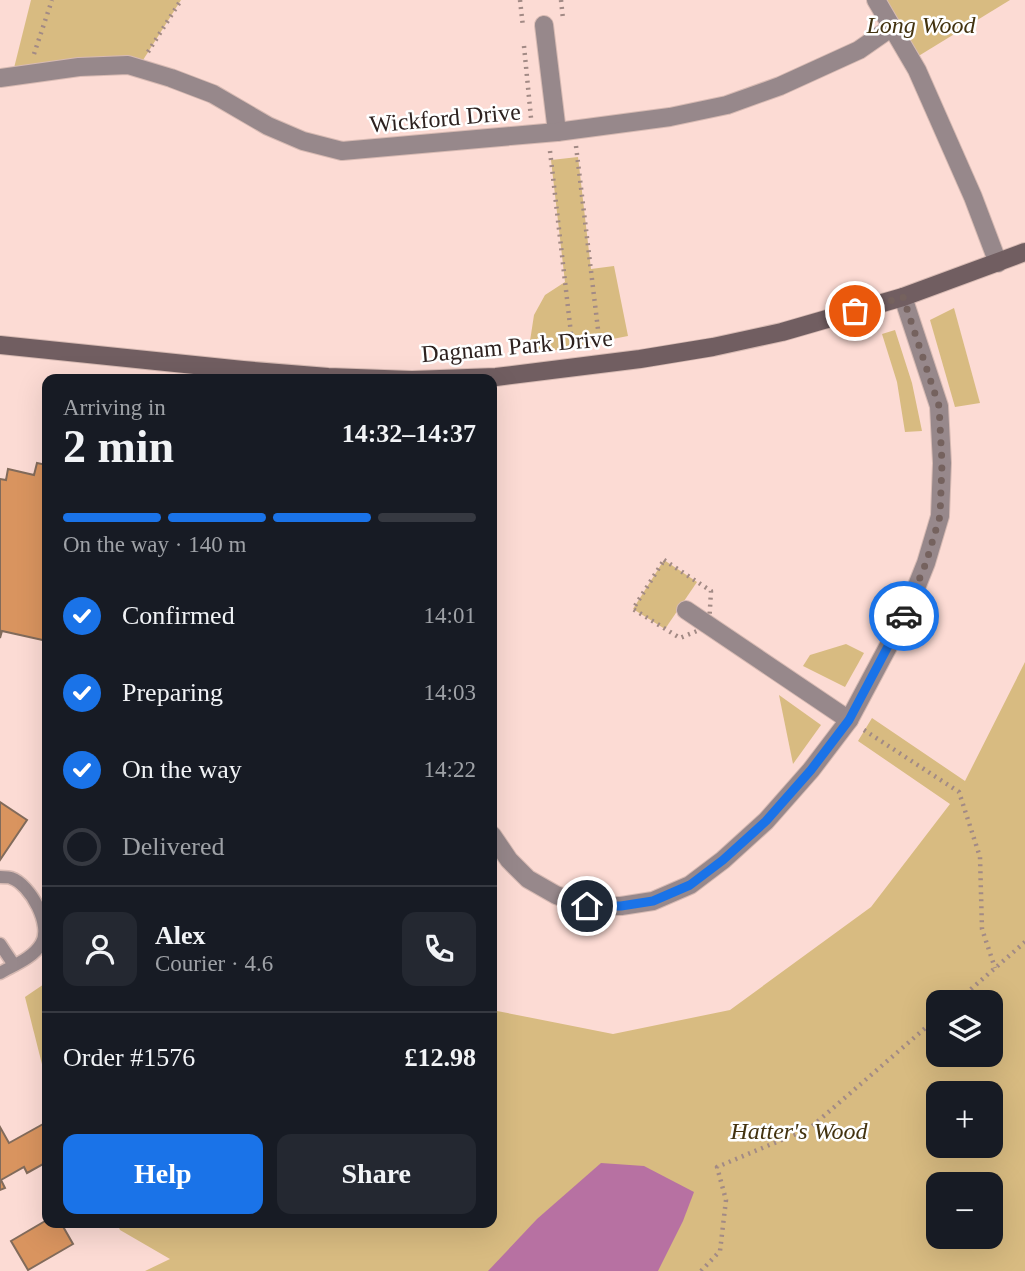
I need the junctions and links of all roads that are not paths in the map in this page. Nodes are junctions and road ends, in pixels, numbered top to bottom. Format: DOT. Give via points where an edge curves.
graph roads {
  1 [pos="876,0"];
  2 [pos="544,25"];
  3 [pos="892,27"];
  4 [pos="0,78"];
  5 [pos="553,132"];
  6 [pos="1025,252"];
  7 [pos="998,263"];
  8 [pos="903,297"];
  9 [pos="0,345"];
  10 [pos="292,374"];
  11 [pos="497,377"];
  12 [pos="686,610"];
  13 [pos="849,720"];
  14 [pos="497,842"];
  15 [pos="0,877"];
  16 [pos="42,916"];
  17 [pos="42,943"];
  18 [pos="0,944"];
  19 [pos="14,964"];
  20 [pos="0,973"];
  1 -- 3 [label="street"];
  2 -- 5 [label="street"];
  3 -- 5 [label="street, Wickford Drive" via="859,50 727,105"];
  3 -- 7 [label="street" via="917,69"];
  4 -- 5 [label="street, Wickford Drive" via="128,65 213,94 303,141 342,151"];
  6 -- 7 [label="street, Dagnam Park Drive"];
  7 -- 8 [label="street, Dagnam Park Drive"];
  8 -- 11 [label="street, Dagnam Park Drive" via="725,344"];
  8 -- 13 [label="street" via="939,406 940,516 906,613"];
  9 -- 10 [label="street, Dagnam Park Drive"];
  12 -- 13 [label="street"];
  13 -- 14 [label="street" via="766,821 690,885 653,901 587,906 556,895 528,879"];
  15 -- 16 [label="lane" via="10,877 24,886"];
  17 -- 19 [label="lane"];
  18 -- 19 [label="lane"];
  19 -- 20 [label="lane"];
}
